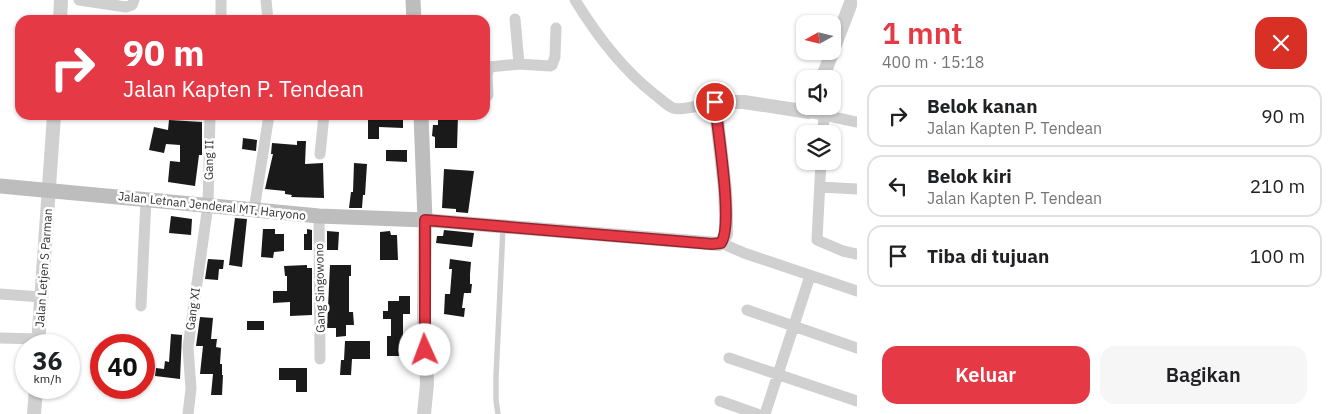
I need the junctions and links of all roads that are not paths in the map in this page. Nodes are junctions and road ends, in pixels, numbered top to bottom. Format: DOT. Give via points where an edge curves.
graph roads {
  1 [pos="61,0"];
  2 [pos="79,0"];
  3 [pos="134,0"];
  4 [pos="221,0"];
  5 [pos="266,0"];
  6 [pos="413,0"];
  7 [pos="575,0"];
  8 [pos="852,0"];
  9 [pos="60,15"];
  10 [pos="221,15"];
  11 [pos="268,15"];
  12 [pos="414,15"];
  13 [pos="515,19"];
  14 [pos="556,28"];
  15 [pos="519,64"];
  16 [pos="490,67"];
  17 [pos="825,70"];
  18 [pos="715,102"];
  19 [pos="796,108"];
  20 [pos="824,115"];
  21 [pos="54,120"];
  22 [pos="210,120"];
  23 [pos="268,120"];
  24 [pos="323,120"];
  25 [pos="420,120"];
  26 [pos="857,122"];
  27 [pos="823,125"];
  28 [pos="320,154"];
  29 [pos="821,170"];
  30 [pos="0,186"];
  31 [pos="820,187"];
  32 [pos="857,189"];
  33 [pos="50,190"];
  34 [pos="146,199"];
  35 [pos="208,205"];
  36 [pos="254,210"];
  37 [pos="319,216"];
  38 [pos="425,220"];
  39 [pos="503,227"];
  40 [pos="725,245"];
  41 [pos="857,254"];
  42 [pos="810,276"];
  43 [pos="857,291"];
  44 [pos="0,294"];
  45 [pos="42,297"];
  46 [pos="140,306"];
  47 [pos="747,310"];
  48 [pos="794,325"];
  49 [pos="39,334"];
  50 [pos="0,338"];
  51 [pos="15,340"];
  52 [pos="857,348"];
  53 [pos="729,358"];
  54 [pos="320,359"];
  55 [pos="778,374"];
  56 [pos="35,399"];
  57 [pos="720,401"];
  58 [pos="857,401"];
  59 [pos="496,405"];
  60 [pos="34,414"];
  61 [pos="188,414"];
  62 [pos="424,414"];
  63 [pos="493,414"];
  64 [pos="498,414"];
  65 [pos="757,414"];
  66 [pos="765,414"];
  1 -- 9 [label="street"];
  2 -- 3 [label="street" via="126,8"];
  4 -- 10 [label="street"];
  5 -- 11 [label="street"];
  6 -- 12 [label="main road"];
  7 -- 18 [label="street" via="617,60 669,106 677,109"];
  8 -- 17 [label="street"];
  13 -- 15 [label="street"];
  14 -- 15 [label="street" via="552,65"];
  15 -- 16 [label="street"];
  18 -- 19 [label="street"];
  18 -- 40 [label="street" via="725,189"];
  20 -- 26 [label="street"];
  20 -- 27 [label="street"];
  21 -- 33 [label="street, Jalan Letjen S Parman"];
  22 -- 35 [label="street, Gang II"];
  23 -- 36 [label="street"];
  24 -- 28 [label="street"];
  25 -- 38 [label="main road"];
  29 -- 31 [label="street"];
  30 -- 33 [label="main road, Jalan Letnan Jenderal MT. Haryono"];
  31 -- 32 [label="street"];
  31 -- 41 [label="street" via="817,240"];
  33 -- 34 [label="main road, Jalan Letnan Jenderal MT. Haryono"];
  33 -- 45 [label="street, Jalan Letjen S Parman"];
  34 -- 35 [label="main road, Jalan Letnan Jenderal MT. Haryono"];
  34 -- 46 [label="street"];
  35 -- 36 [label="main road, Jalan Letnan Jenderal MT. Haryono"];
  35 -- 61 [label="street, Gang XI" via="188,347 191,389"];
  36 -- 37 [label="main road, Jalan Letnan Jenderal MT. Haryono"];
  37 -- 38 [label="main road, Jalan Letnan Jenderal MT. Haryono"];
  37 -- 54 [label="street, Gang Singowono"];
  38 -- 39 [label="street"];
  38 -- 62 [label="street" via="427,384"];
  39 -- 40 [label="street"];
  39 -- 59 [label="lane"];
  40 -- 42 [label="street"];
  42 -- 43 [label="street"];
  42 -- 48 [label="street"];
  44 -- 45 [label="street"];
  45 -- 49 [label="street, Jalan Letjen S Parman"];
  47 -- 48 [label="street"];
  48 -- 52 [label="street"];
  48 -- 55 [label="street"];
  50 -- 51 [label="street"];
  53 -- 55 [label="street"];
  55 -- 58 [label="street"];
  55 -- 66 [label="street"];
  56 -- 60 [label="street"];
  57 -- 65 [label="street"];
  59 -- 63 [label="lane"];
  59 -- 64 [label="lane"];
}
